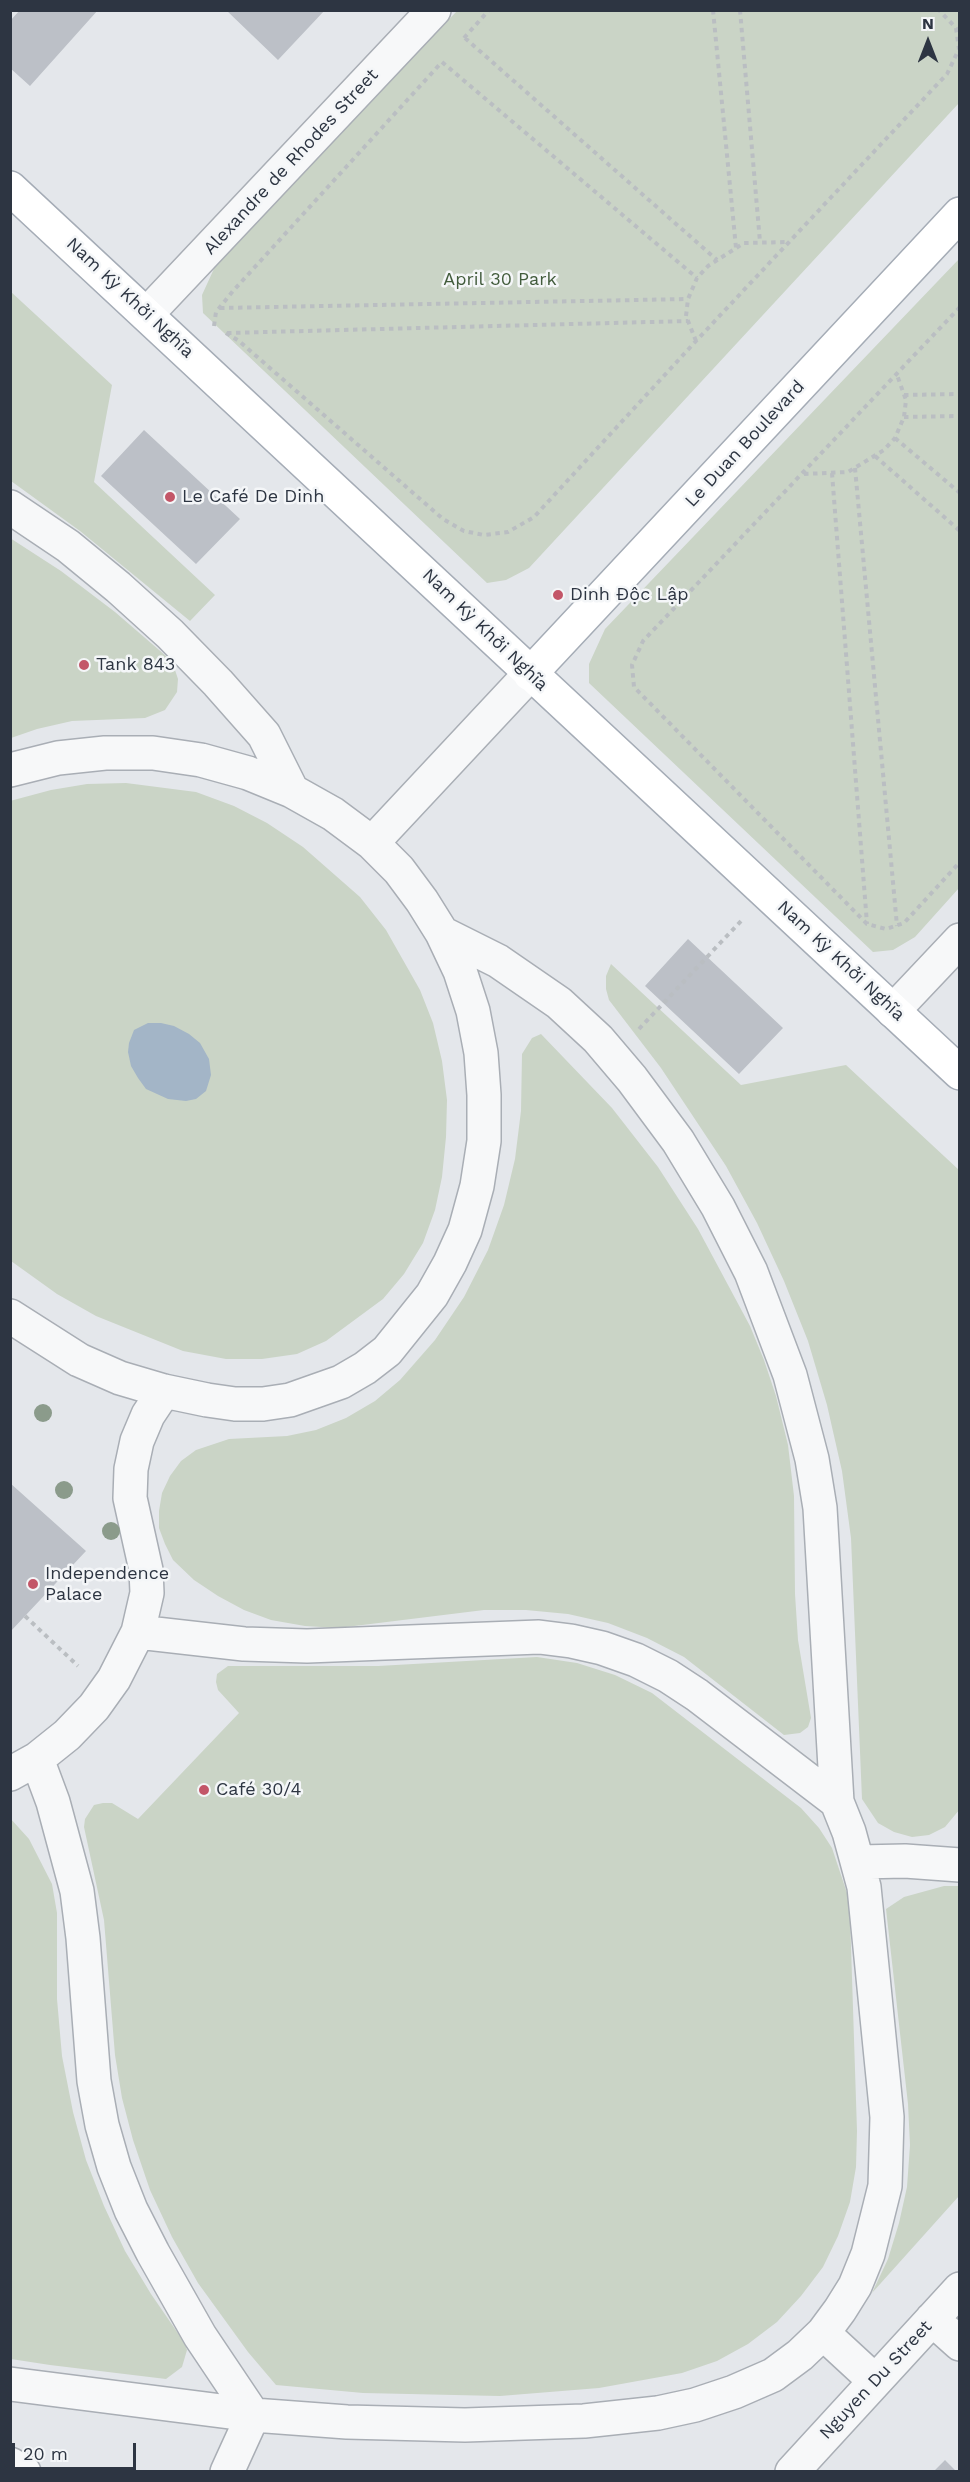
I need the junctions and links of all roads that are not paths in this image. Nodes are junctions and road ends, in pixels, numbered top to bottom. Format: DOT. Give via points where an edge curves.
graph roads {
  1 [pos="435,10"];
  2 [pos="10,188"];
  3 [pos="960,214"];
  4 [pos="147,314"];
  5 [pos="10,507"];
  6 [pos="530,674"];
  7 [pos="10,770"];
  8 [pos="291,791"];
  9 [pos="372,843"];
  10 [pos="442,933"];
  11 [pos="960,940"];
  12 [pos="893,1011"];
  13 [pos="960,1073"];
  14 [pos="10,1316"];
  15 [pos="164,1392"];
  16 [pos="138,1632"];
  17 [pos="24,1767"];
  18 [pos="837,1802"];
  19 [pos="859,1862"];
  20 [pos="960,1865"];
  21 [pos="960,2289"];
  22 [pos="932,2319"];
  23 [pos="823,2333"];
  24 [pos="960,2344"];
  25 [pos="875,2381"];
  26 [pos="10,2384"];
  27 [pos="253,2415"];
  28 [pos="10,2464"];
  29 [pos="24,2472"];
  30 [pos="227,2472"];
  31 [pos="792,2472"];
  1 -- 4 [label="street, Alexandre de Rhodes Street"];
  2 -- 4 [label="main road, Nam Kỳ Khởi Nghĩa"];
  3 -- 6 [label="main road, Le Duan Boulevard"];
  4 -- 6 [label="main road, Nam Kỳ Khởi Nghĩa"];
  5 -- 8 [label="street" via="68,546 186,651 264,735"];
  6 -- 9 [label="street"];
  6 -- 12 [label="main road, Nam Kỳ Khởi Nghĩa"];
  7 -- 8 [label="street" via="58,758 153,753 201,760 248,773"];
  8 -- 9 [label="street" via="333,814"];
  9 -- 10 [label="street" via="399,870"];
  10 -- 15 [label="street" via="473,1011 481,1053 484,1141 465,1230 432,1295 387,1351 357,1373 317,1392 263,1404 235,1404"];
  10 -- 18 [label="street" via="530,981 598,1039 678,1141 752,1272 790,1375 810,1449 820,1509"];
  11 -- 12 [label="street"];
  12 -- 13 [label="main road, Nam Kỳ Khởi Nghĩa"];
  14 -- 15 [label="street" via="79,1360"];
  15 -- 16 [label="street" via="148,1415 131,1469 130,1498 146,1570 147,1593"];
  16 -- 17 [label="street" via="114,1679 94,1707 67,1735"];
  16 -- 18 [label="street" via="234,1643 307,1646 539,1636 602,1648 636,1660 697,1695"];
  17 -- 27 [label="street" via="53,1802 77,1891 94,2081 114,2167 153,2253"];
  18 -- 19 [label="street"];
  19 -- 20 [label="street"];
  19 -- 23 [label="street" via="867,1911 888,2152 885,2186 868,2254 855,2286"];
  21 -- 22 [label="street, Nguyen Du Street"];
  22 -- 24 [label="street"];
  22 -- 25 [label="street, Nguyen Du Street"];
  23 -- 25 [label="street"];
  23 -- 27 [label="street" via="773,2375 734,2392 695,2405 621,2419 465,2425"];
  25 -- 31 [label="street, Nguyen Du Street"];
  26 -- 27 [label="street"];
  27 -- 30 [label="street"];
  28 -- 29 [label="street"];
}
